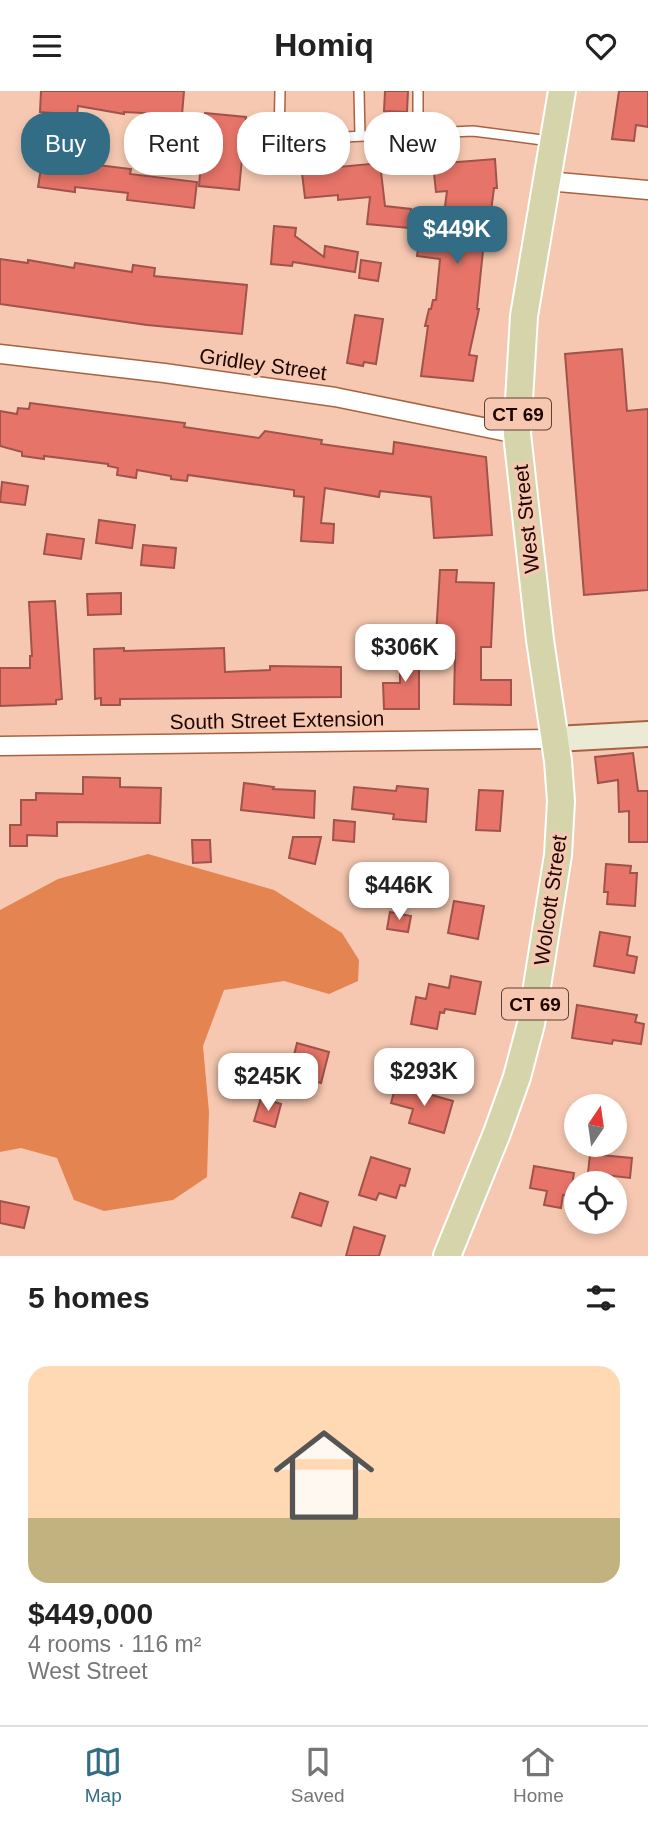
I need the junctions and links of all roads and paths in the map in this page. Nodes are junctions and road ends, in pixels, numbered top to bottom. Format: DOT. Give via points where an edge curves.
graph roads {
  1 [pos="280,91"];
  2 [pos="359,91"];
  3 [pos="418,91"];
  4 [pos="562,91"];
  5 [pos="418,112"];
  6 [pos="460,131"];
  7 [pos="360,136"];
  8 [pos="364,136"];
  9 [pos="555,141"];
  10 [pos="547,181"];
  11 [pos="648,190"];
  12 [pos="0,354"];
  13 [pos="517,434"];
  14 [pos="648,734"];
  15 [pos="555,739"];
  16 [pos="0,746"];
  17 [pos="447,1256"];
  1 -- 7 [label="lane" via="279,140"];
  2 -- 7 [label="lane"];
  3 -- 5 [label="lane"];
  4 -- 9 [label="main road, West Street / CT 69"];
  6 -- 9 [label="lane"];
  7 -- 8 [label="lane"];
  9 -- 10 [label="main road, West Street / CT 69"];
  10 -- 11 [label="street"];
  10 -- 13 [label="main road, West Street / CT 69" via="524,316"];
  12 -- 13 [label="street, Gridley Street" via="335,397"];
  13 -- 15 [label="main road, West Street / CT 69"];
  14 -- 15 [label="main road"];
  15 -- 16 [label="street, South Street Extension"];
  15 -- 17 [label="main road, Wolcott Street / CT 69" via="561,800 558,855 531,1024 497,1133"];
}
